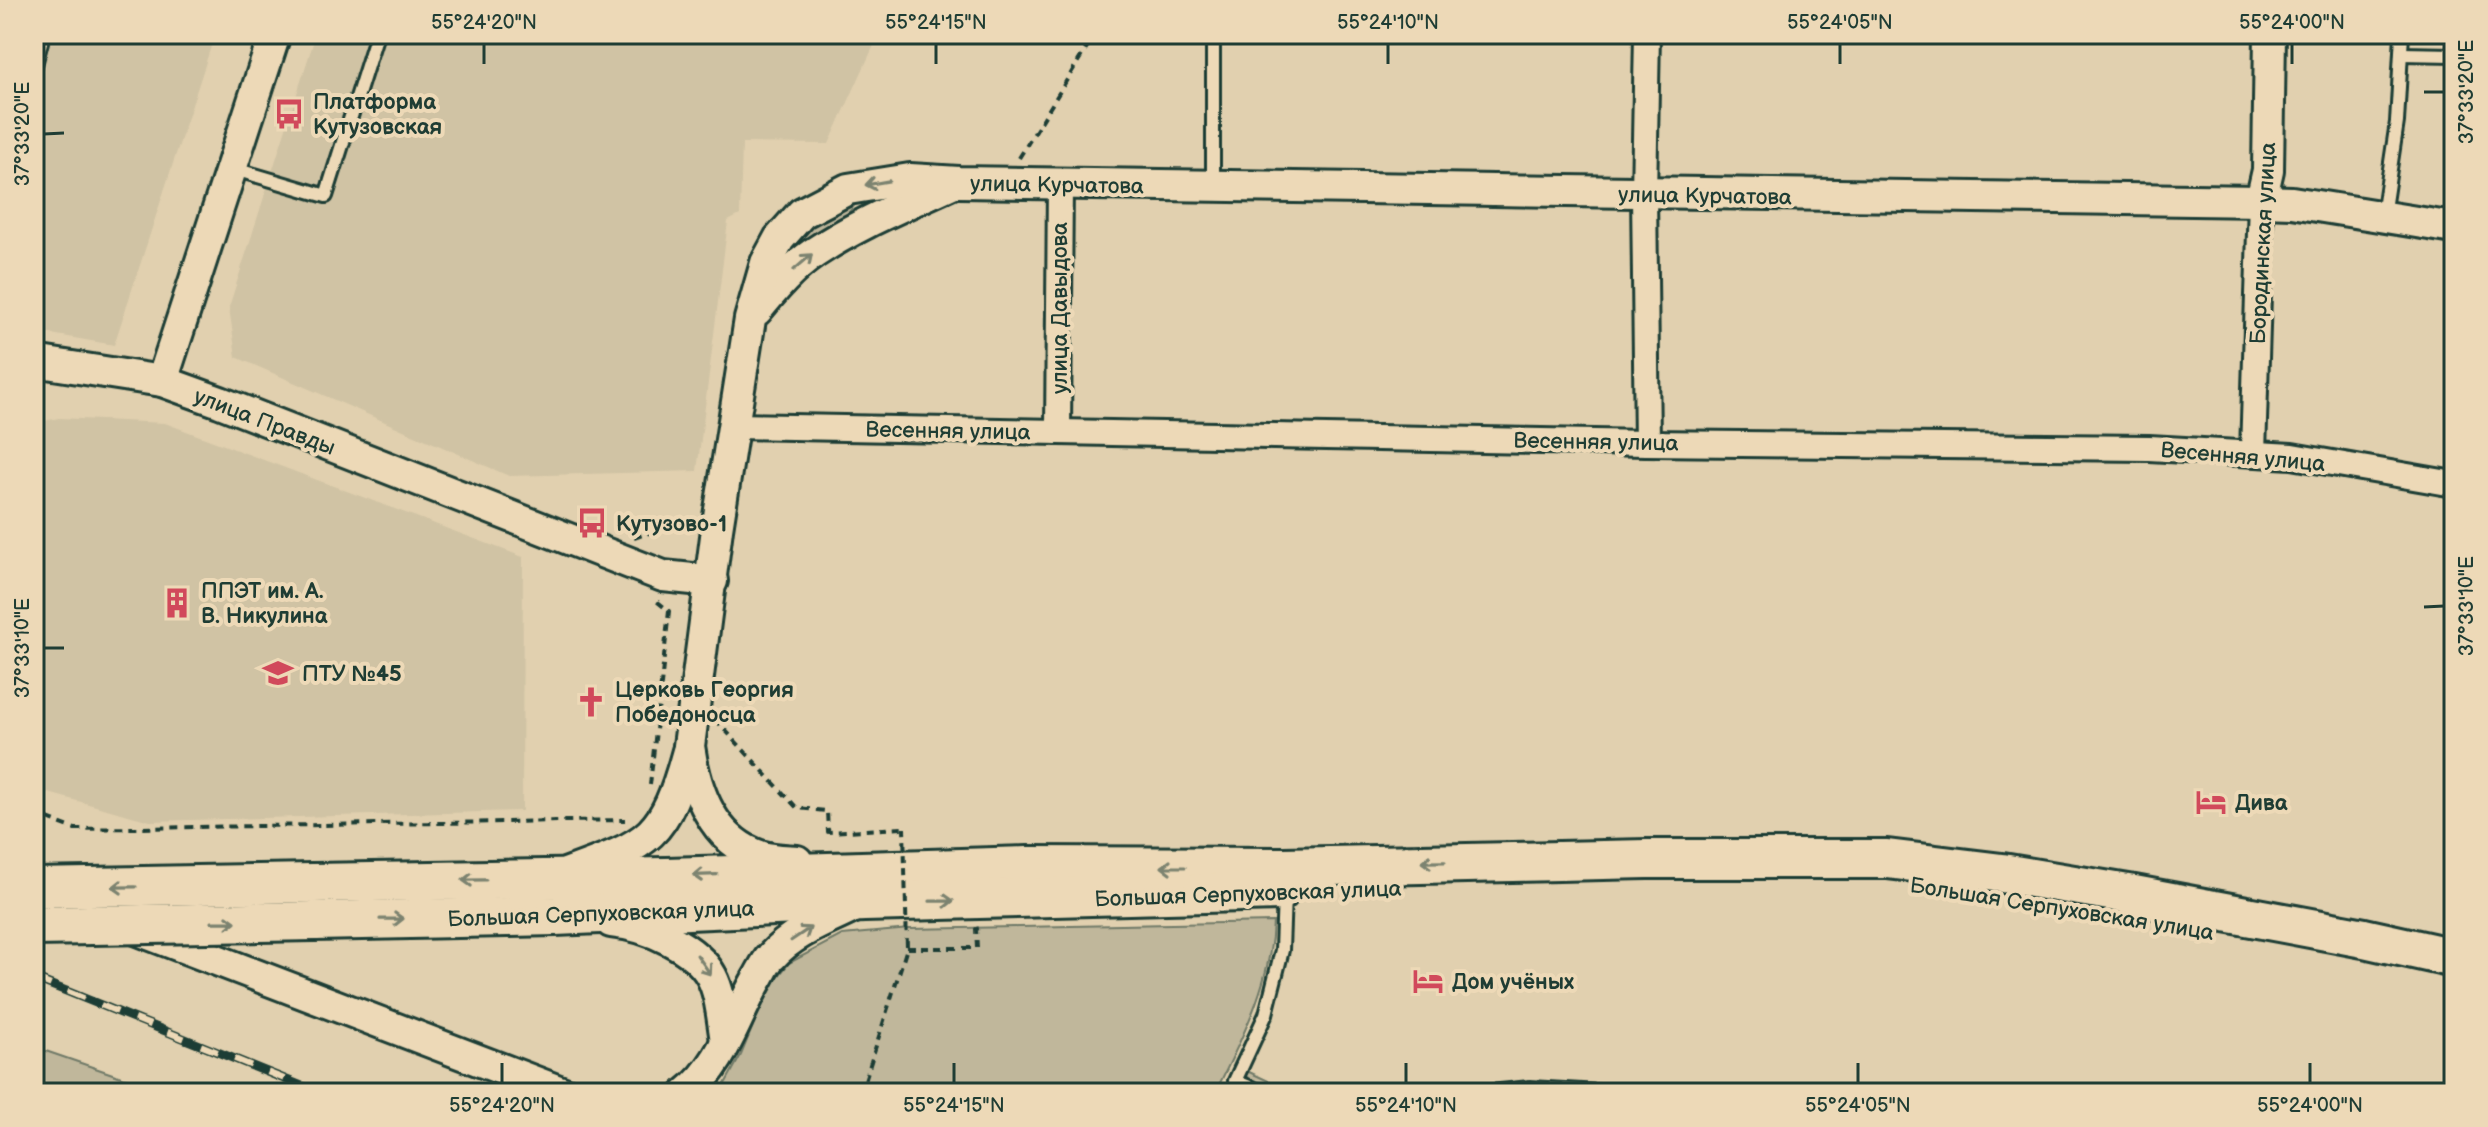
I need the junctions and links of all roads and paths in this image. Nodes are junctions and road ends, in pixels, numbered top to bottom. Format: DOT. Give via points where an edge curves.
graph roads {
  1 [pos="43,34"];
  2 [pos="275,34"];
  3 [pos="377,34"];
  4 [pos="1095,34"];
  5 [pos="1213,34"];
  6 [pos="1647,34"];
  7 [pos="2270,34"];
  8 [pos="2402,34"];
  9 [pos="2401,54"];
  10 [pos="2454,55"];
  11 [pos="34,69"];
  12 [pos="1005,158"];
  13 [pos="231,168"];
  14 [pos="954,182"];
  15 [pos="1060,184"];
  16 [pos="1213,186"];
  17 [pos="1644,194"];
  18 [pos="2261,201"];
  19 [pos="2383,216"];
  20 [pos="2454,228"];
  21 [pos="750,319"];
  22 [pos="34,361"];
  23 [pos="162,381"];
  24 [pos="735,426"];
  25 [pos="1058,432"];
  26 [pos="1647,443"];
  27 [pos="2253,452"];
  28 [pos="2454,484"];
  29 [pos="717,529"];
  30 [pos="623,561"];
  31 [pos="712,581"];
  32 [pos="649,595"];
  33 [pos="708,711"];
  34 [pos="689,746"];
  35 [pos="650,789"];
  36 [pos="34,814"];
  37 [pos="632,818"];
  38 [pos="552,879"];
  39 [pos="34,881"];
  40 [pos="865,886"];
  41 [pos="34,888"];
  42 [pos="1284,891"];
  43 [pos="555,916"];
  44 [pos="34,926"];
  45 [pos="907,948"];
  46 [pos="973,948"];
  47 [pos="2454,958"];
  48 [pos="2454,981"];
  49 [pos="726,1041"];
  50 [pos="1246,1089"];
  51 [pos="564,1093"];
  52 [pos="687,1093"];
  53 [pos="861,1093"];
  54 [pos="1264,1093"];
  55 [pos="1480,1093"];
  56 [pos="1617,1093"];
  1 -- 11 [label="lane"];
  2 -- 13 [label="street"];
  3 -- 13 [label="lane" via="326,196"];
  4 -- 12 [label="path" via="1020,158"];
  5 -- 16 [label="lane"];
  6 -- 17 [label="street"];
  7 -- 18 [label="street, Бородинская улица" via="2268,170"];
  8 -- 9 [label="lane"];
  9 -- 10 [label="lane"];
  9 -- 19 [label="lane"];
  13 -- 23 [label="street"];
  14 -- 15 [label="street, улица Курчатова"];
  21 -- 14 [label="street, улица Курчатова, one-way" via="812,254 874,218"];
  14 -- 21 [label="street, улица Курчатова, one-way" via="881,182 848,189 802,213 766,263"];
  15 -- 16 [label="street, улица Курчатова"];
  15 -- 25 [label="street, улица Давыдова"];
  16 -- 17 [label="street, улица Курчатова"];
  17 -- 18 [label="street, улица Курчатова"];
  17 -- 26 [label="street"];
  18 -- 19 [label="street, улица Курчатова"];
  18 -- 27 [label="street, Бородинская улица"];
  19 -- 20 [label="street, улица Курчатова"];
  21 -- 24 [label="street"];
  22 -- 23 [label="street, улица Правды"];
  23 -- 30 [label="street, улица Правды"];
  24 -- 25 [label="street, Весенняя улица"];
  24 -- 29 [label="street"];
  25 -- 26 [label="street, Весенняя улица"];
  26 -- 27 [label="street, Весенняя улица"];
  27 -- 28 [label="street, Весенняя улица"];
  29 -- 30 [label="path" via="679,523 633,538"];
  29 -- 31 [label="street"];
  30 -- 31 [label="street, улица Правды" via="663,576"];
  31 -- 34 [label="street"];
  32 -- 35 [label="path" via="669,611"];
  33 -- 45 [label="path, bridge" via="797,808 827,811 828,832 904,828"];
  34 -- 38 [label="street" via="678,786 650,836 626,852"];
  34 -- 40 [label="street" via="703,801 720,829 740,845 760,856"];
  36 -- 37 [label="path" via="75,829"];
  40 -- 38 [label="main road, Большая Серпуховская улица, one-way"];
  38 -- 41 [label="main road, Большая Серпуховская улица, one-way, bridge"];
  39 -- 51 [label="street" via="78,907"];
  40 -- 42 [label="main road, Большая Серпуховская улица, one-way"];
  40 -- 43 [label="main road, Большая Серпуховская улица"];
  47 -- 40 [label="main road, Большая Серпуховская улица, one-way" via="2119,893 1887,859 1028,866"];
  49 -- 40 [label="street, one-way" via="771,957"];
  42 -- 48 [label="main road, Большая Серпуховская улица" via="1758,879 1918,884 2236,935"];
  42 -- 50 [label="lane" via="1282,950 1266,1014 1235,1081"];
  44 -- 43 [label="main road, Большая Серпуховская улица, one-way, bridge"];
  43 -- 49 [label="street, one-way" via="623,923 656,932 694,953 718,991"];
  45 -- 46 [label="path"];
  45 -- 53 [label="path, bridge"];
  49 -- 52 [label="street" via="718,1060"];
  50 -- 54 [label="lane"];
  55 -- 56 [label="lane" via="1530,1088"];
}
